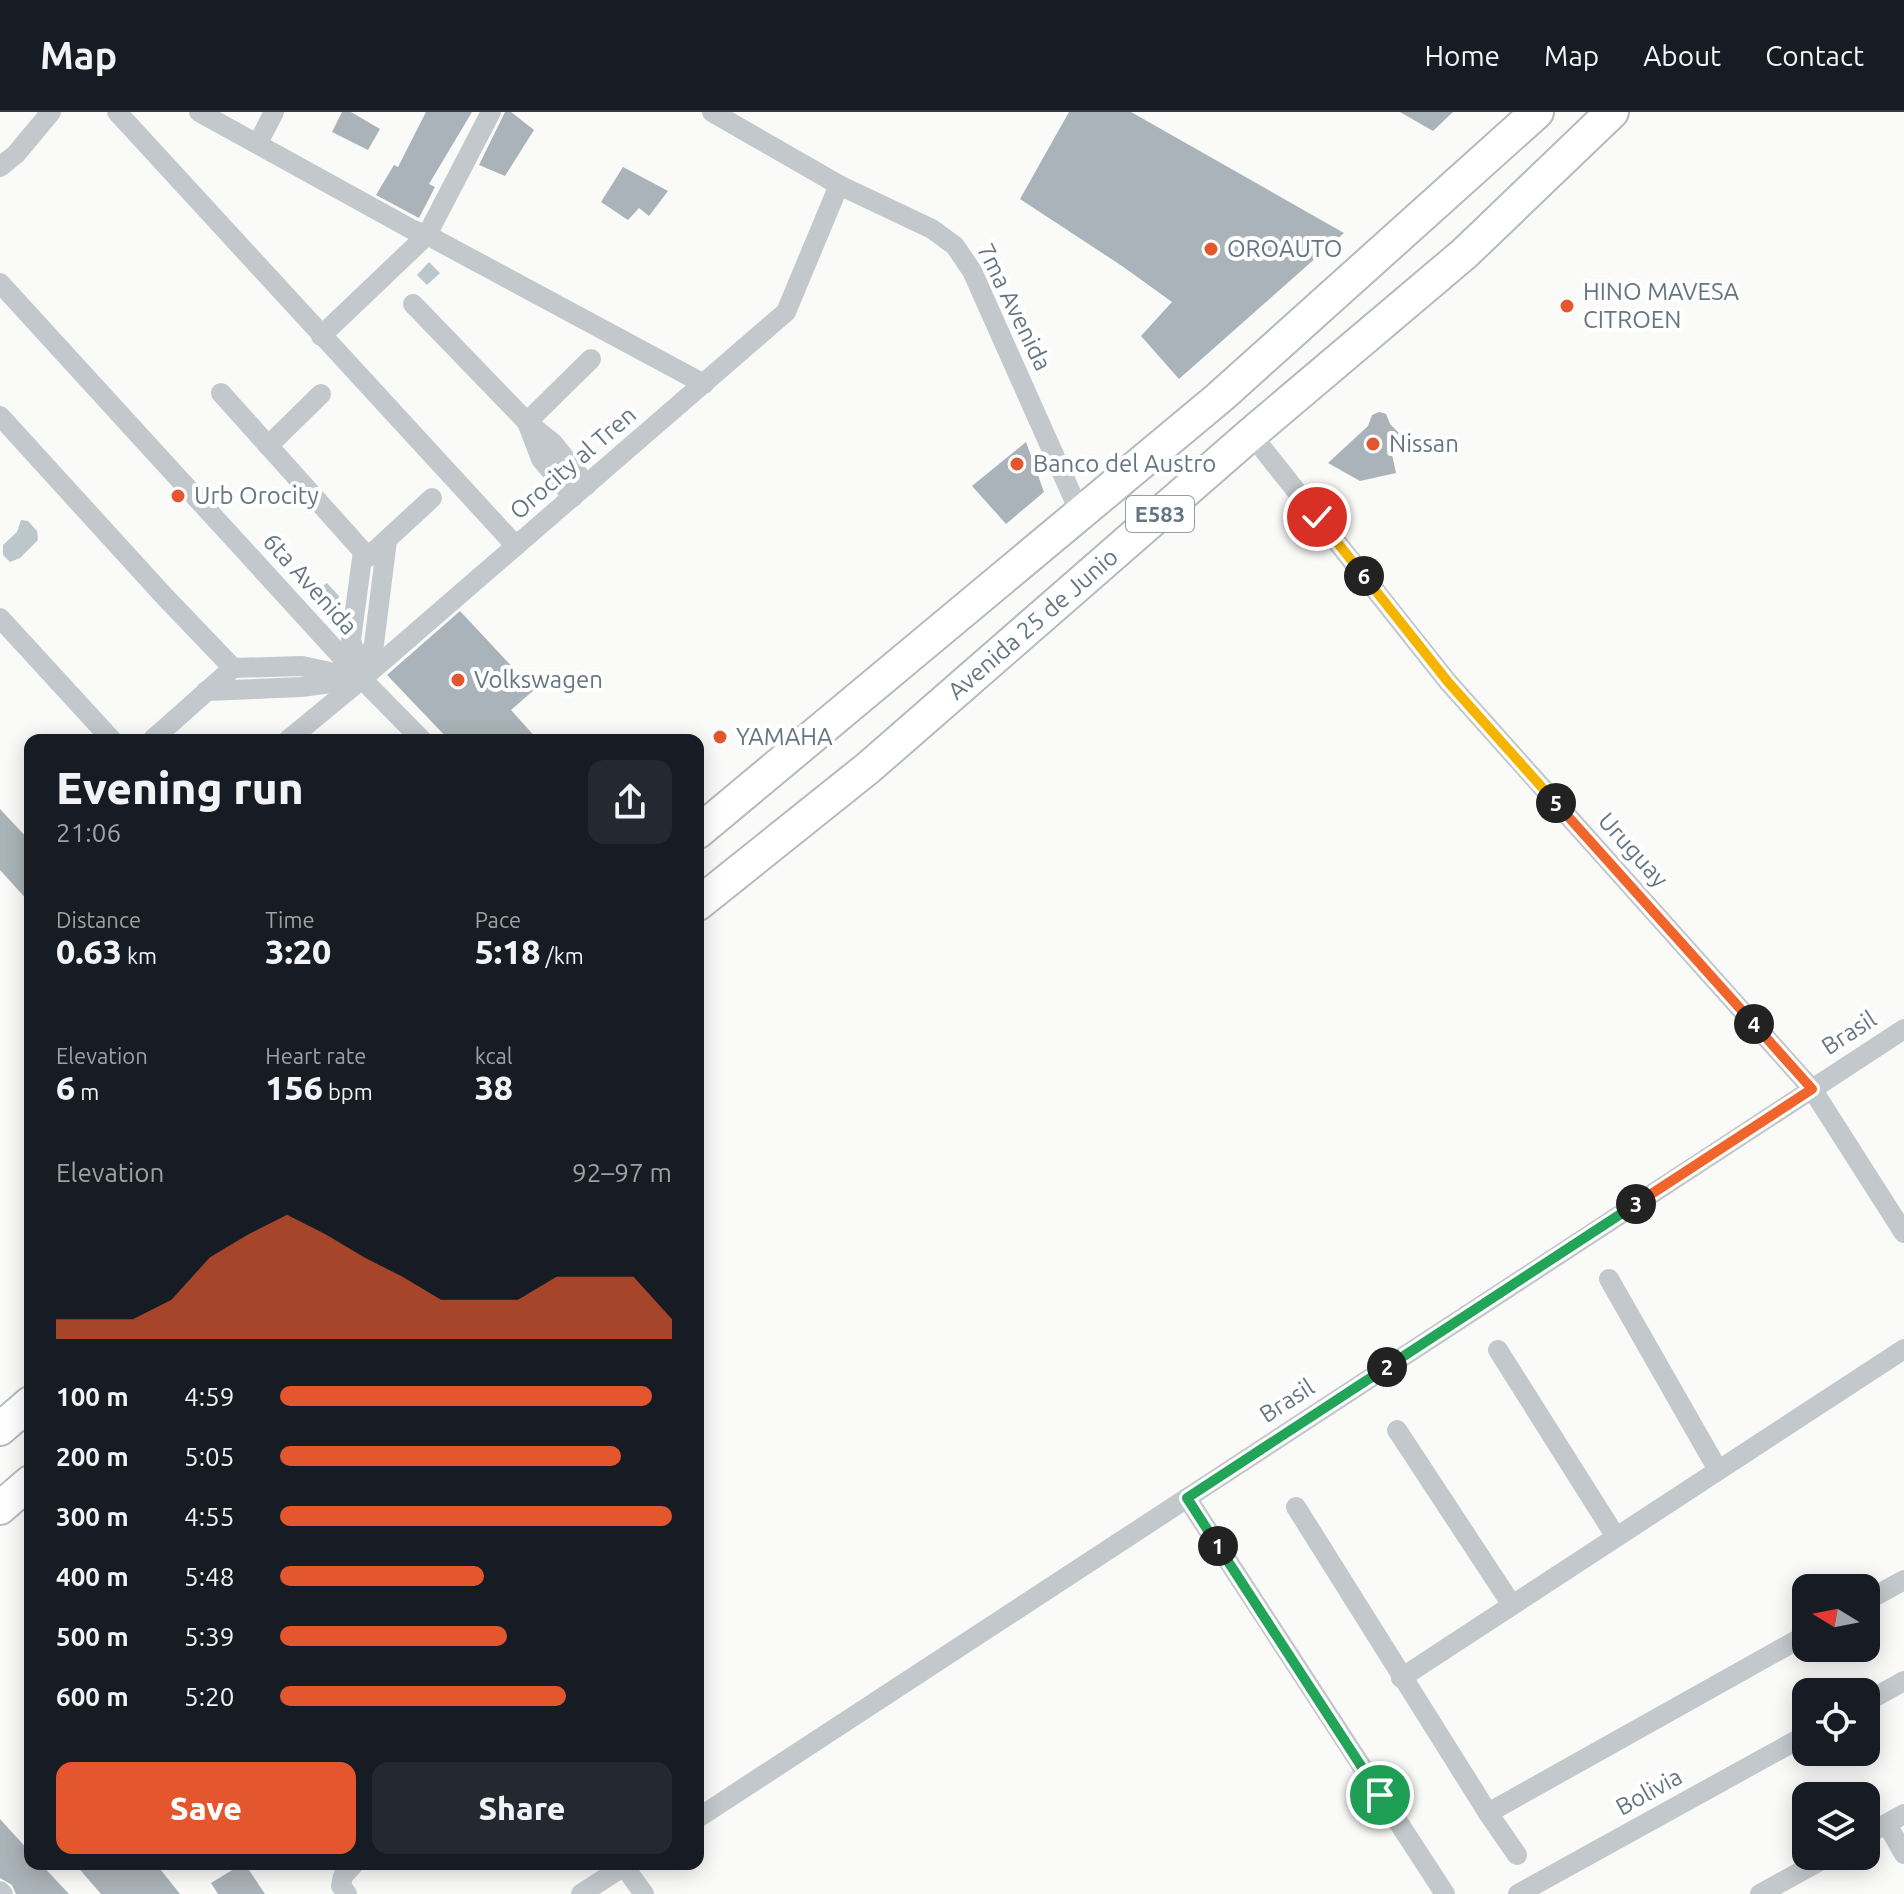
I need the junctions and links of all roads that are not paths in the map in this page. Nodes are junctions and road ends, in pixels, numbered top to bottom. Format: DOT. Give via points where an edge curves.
graph roads {
  1 [pos="51,112"];
  2 [pos="117,112"];
  3 [pos="199,112"];
  4 [pos="274,112"];
  5 [pos="491,112"];
  6 [pos="712,112"];
  7 [pos="1537,112"];
  8 [pos="1612,112"];
  9 [pos="258,143"];
  10 [pos="0,167"];
  11 [pos="839,185"];
  12 [pos="427,235"];
  13 [pos="0,283"];
  14 [pos="413,304"];
  15 [pos="321,336"];
  16 [pos="591,359"];
  17 [pos="704,384"];
  18 [pos="221,393"];
  19 [pos="321,394"];
  20 [pos="0,416"];
  21 [pos="527,422"];
  22 [pos="1251,434"];
  23 [pos="268,446"];
  24 [pos="580,491"];
  25 [pos="432,498"];
  26 [pos="1080,513"];
  27 [pos="387,540"];
  28 [pos="516,546"];
  29 [pos="363,551"];
  30 [pos="0,618"];
  31 [pos="233,668"];
  32 [pos="362,679"];
  33 [pos="206,691"];
  34 [pos="106,734"];
  35 [pos="159,734"];
  36 [pos="295,734"];
  37 [pos="416,734"];
  38 [pos="704,827"];
  39 [pos="704,899"];
  40 [pos="1904,1029"];
  41 [pos="1812,1089"];
  42 [pos="1904,1233"];
  43 [pos="1609,1279"];
  44 [pos="1498,1350"];
  45 [pos="1902,1354"];
  46 [pos="24,1408"];
  47 [pos="0,1429"];
  48 [pos="1397,1430"];
  49 [pos="1718,1470"];
  50 [pos="24,1487"];
  51 [pos="1187,1498"];
  52 [pos="1296,1507"];
  53 [pos="0,1508"];
  54 [pos="1616,1537"];
  55 [pos="1904,1580"];
  56 [pos="1880,1593"];
  57 [pos="1512,1605"];
  58 [pos="1792,1643"];
  59 [pos="1401,1678"];
  60 [pos="1904,1681"];
  61 [pos="1880,1694"];
  62 [pos="1792,1743"];
  63 [pos="1488,1813"];
  64 [pos="704,1814"];
  65 [pos="1896,1819"];
  66 [pos="1904,1854"];
  67 [pos="1517,1855"];
  68 [pos="618,1870"];
  69 [pos="629,1870"];
  70 [pos="1804,1870"];
  71 [pos="581,1894"];
  72 [pos="644,1894"];
  73 [pos="1445,1894"];
  74 [pos="1518,1894"];
  75 [pos="1760,1894"];
  1 -- 10 [label="street"];
  2 -- 15 [label="street"];
  3 -- 9 [label="street"];
  4 -- 9 [label="street"];
  5 -- 12 [label="street"];
  6 -- 11 [label="street, 7ma Avenida"];
  7 -- 26 [label="main road, E583" via="1220,397"];
  8 -- 22 [label="main road, Avenida 25 de Junio / E583" via="1465,253"];
  9 -- 12 [label="street"];
  11 -- 17 [label="street, Orocity al Tren" via="786,312"];
  11 -- 26 [label="street, 7ma Avenida" via="932,229 955,246 972,271"];
  12 -- 15 [label="street"];
  12 -- 17 [label="street"];
  13 -- 32 [label="street, 6ta Avenida"];
  14 -- 21 [label="street"];
  15 -- 28 [label="street"];
  16 -- 21 [label="street"];
  17 -- 24 [label="street, Orocity al Tren"];
  18 -- 23 [label="street"];
  19 -- 23 [label="street"];
  20 -- 31 [label="street"];
  21 -- 24 [label="street" via="541,459"];
  22 -- 39 [label="main road, Avenida 25 de Junio / E583" via="868,768"];
  22 -- 41 [label="street, Uruguay" via="1448,682"];
  23 -- 29 [label="street"];
  24 -- 28 [label="street, Orocity al Tren"];
  25 -- 27 [label="street"];
  26 -- 38 [label="main road, E583"];
  27 -- 29 [label="street" via="368,557"];
  27 -- 32 [label="street" via="374,644"];
  28 -- 32 [label="street, Orocity al Tren"];
  29 -- 32 [label="street" via="351,640"];
  30 -- 34 [label="street"];
  31 -- 32 [label="street" via="302,666"];
  31 -- 33 [label="street"];
  32 -- 33 [label="street"];
  32 -- 36 [label="street, Orocity al Tren"];
  32 -- 37 [label="street, 6ta Avenida"];
  33 -- 35 [label="street"];
  40 -- 41 [label="street, Brasil"];
  41 -- 42 [label="street, Uruguay"];
  41 -- 51 [label="street, Brasil"];
  43 -- 49 [label="street"];
  44 -- 54 [label="street"];
  45 -- 49 [label="street"];
  46 -- 47 [label="main road"];
  48 -- 57 [label="street"];
  49 -- 54 [label="street"];
  50 -- 53 [label="main road"];
  51 -- 64 [label="street, Brasil"];
  51 -- 73 [label="street"];
  52 -- 59 [label="street"];
  54 -- 57 [label="street"];
  55 -- 56 [label="street"];
  57 -- 59 [label="street"];
  58 -- 63 [label="street"];
  59 -- 63 [label="street"];
  60 -- 61 [label="street"];
  62 -- 74 [label="street, Bolivia"];
  63 -- 67 [label="street"];
  65 -- 66 [label="street"];
  68 -- 71 [label="street"];
  69 -- 72 [label="street"];
  70 -- 75 [label="street"];
}
